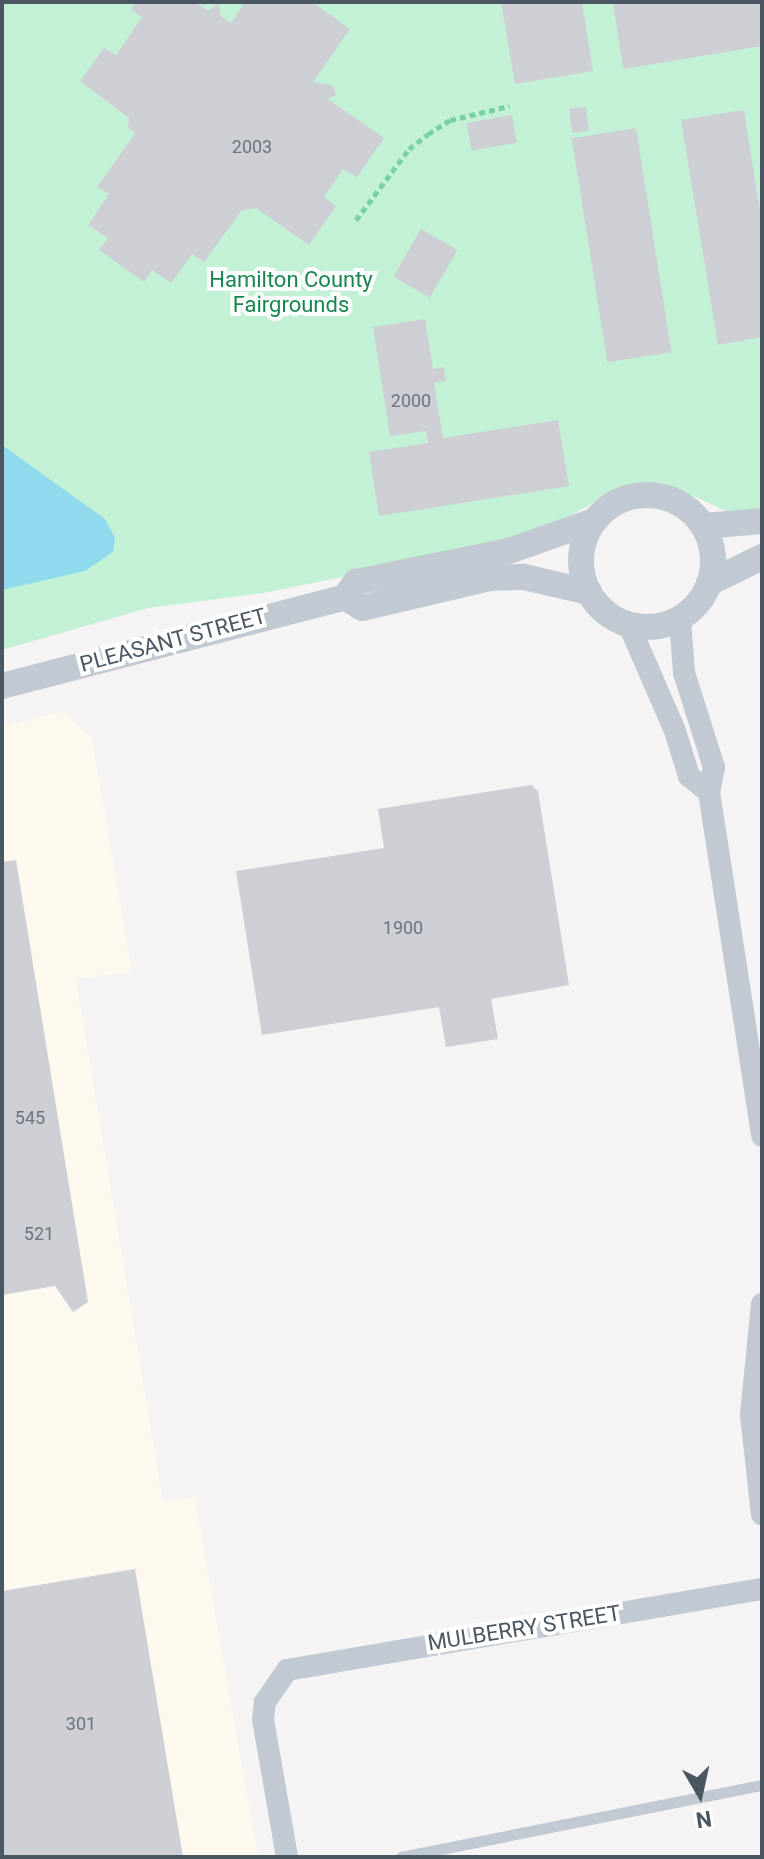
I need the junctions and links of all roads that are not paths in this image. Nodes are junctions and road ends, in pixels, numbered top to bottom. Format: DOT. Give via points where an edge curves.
graph roads {
  1 [pos="594,521"];
  2 [pos="762,521"];
  3 [pos="703,526"];
  4 [pos="762,557"];
  5 [pos="709,583"];
  6 [pos="589,592"];
  7 [pos="345,597"];
  8 [pos="680,619"];
  9 [pos="629,625"];
  10 [pos="2,686"];
  11 [pos="709,792"];
  12 [pos="760,1106"];
  13 [pos="762,1136"];
  14 [pos="762,1304"];
  15 [pos="762,1514"];
  16 [pos="762,1589"];
  17 [pos="762,1785"];
  18 [pos="287,1857"];
  19 [pos="401,1857"];
  1 -- 3 [label="street" via="629,498 650,495 671,499"];
  1 -- 6 [label="street" via="581,561"];
  1 -- 7 [label="street, PLEASANT STREET" via="509,551 356,582"];
  2 -- 3 [label="street"];
  3 -- 5 [label="street" via="712,546"];
  4 -- 5 [label="street"];
  5 -- 8 [label="street"];
  6 -- 7 [label="street, PLEASANT STREET" via="524,577 490,578 362,608"];
  6 -- 9 [label="street" via="609,615"];
  7 -- 10 [label="street, PLEASANT STREET"];
  8 -- 9 [label="street"];
  8 -- 11 [label="street" via="684,673 714,767"];
  9 -- 11 [label="street" via="689,776"];
  11 -- 12 [label="street"];
  12 -- 13 [label="street"];
  14 -- 15 [label="street" via="751,1415"];
  16 -- 18 [label="street, MULBERRY STREET" via="287,1670 265,1702 263,1720"];
  17 -- 19 [label="lane"];
}
